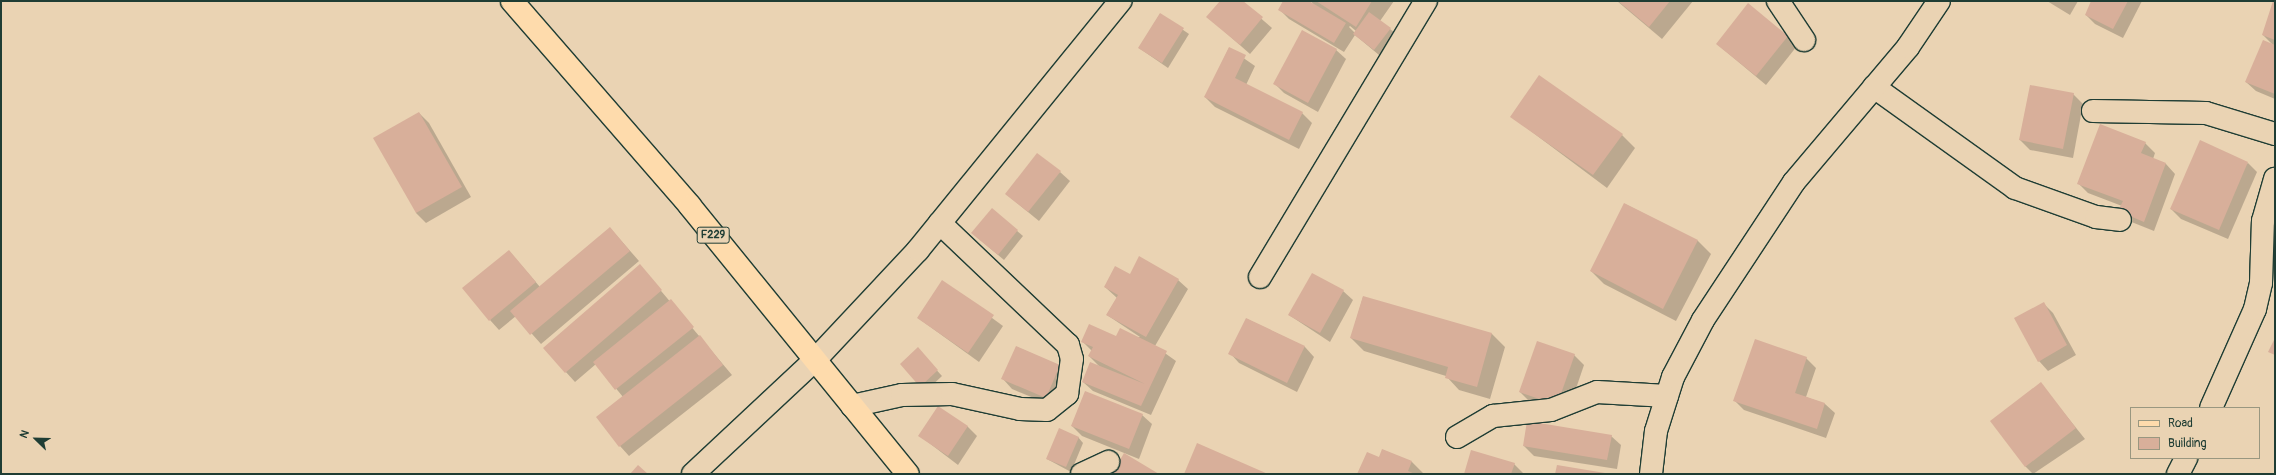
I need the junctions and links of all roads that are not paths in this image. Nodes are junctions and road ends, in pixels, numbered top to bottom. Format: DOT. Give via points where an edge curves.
graph roads {
  1 [pos="512,1"];
  2 [pos="1120,1"];
  3 [pos="1426,1"];
  4 [pos="1778,1"];
  5 [pos="1939,1"];
  6 [pos="1804,40"];
  7 [pos="1874,87"];
  8 [pos="2093,111"];
  9 [pos="2275,134"];
  10 [pos="2275,179"];
  11 [pos="2120,220"];
  12 [pos="940,223"];
  13 [pos="1260,277"];
  14 [pos="816,359"];
  15 [pos="1667,396"];
  16 [pos="852,406"];
  17 [pos="2211,407"];
  18 [pos="1456,437"];
  19 [pos="2186,459"];
  20 [pos="1108,462"];
  21 [pos="694,474"];
  22 [pos="908,474"];
  23 [pos="1082,474"];
  24 [pos="1651,474"];
  25 [pos="2178,474"];
  1 -- 14 [label="main road, F229"];
  2 -- 12 [label="street"];
  3 -- 13 [label="street"];
  4 -- 6 [label="street"];
  5 -- 7 [label="street" via="1908,47"];
  7 -- 11 [label="street" via="2015,188 2096,217"];
  7 -- 15 [label="street" via="1794,182 1703,320"];
  8 -- 9 [label="street" via="2206,113"];
  10 -- 17 [label="street" via="2263,222 2261,283 2255,309"];
  12 -- 14 [label="street"];
  12 -- 16 [label="street" via="1068,346 1072,359 1067,394 1047,410 1020,409 952,394 902,395"];
  14 -- 16 [label="main road, F229"];
  14 -- 21 [label="street"];
  15 -- 18 [label="street" via="1597,392 1551,410 1493,416"];
  15 -- 24 [label="street" via="1656,431"];
  16 -- 22 [label="main road, F229"];
  19 -- 25 [label="street"];
  20 -- 23 [label="street"];
}
